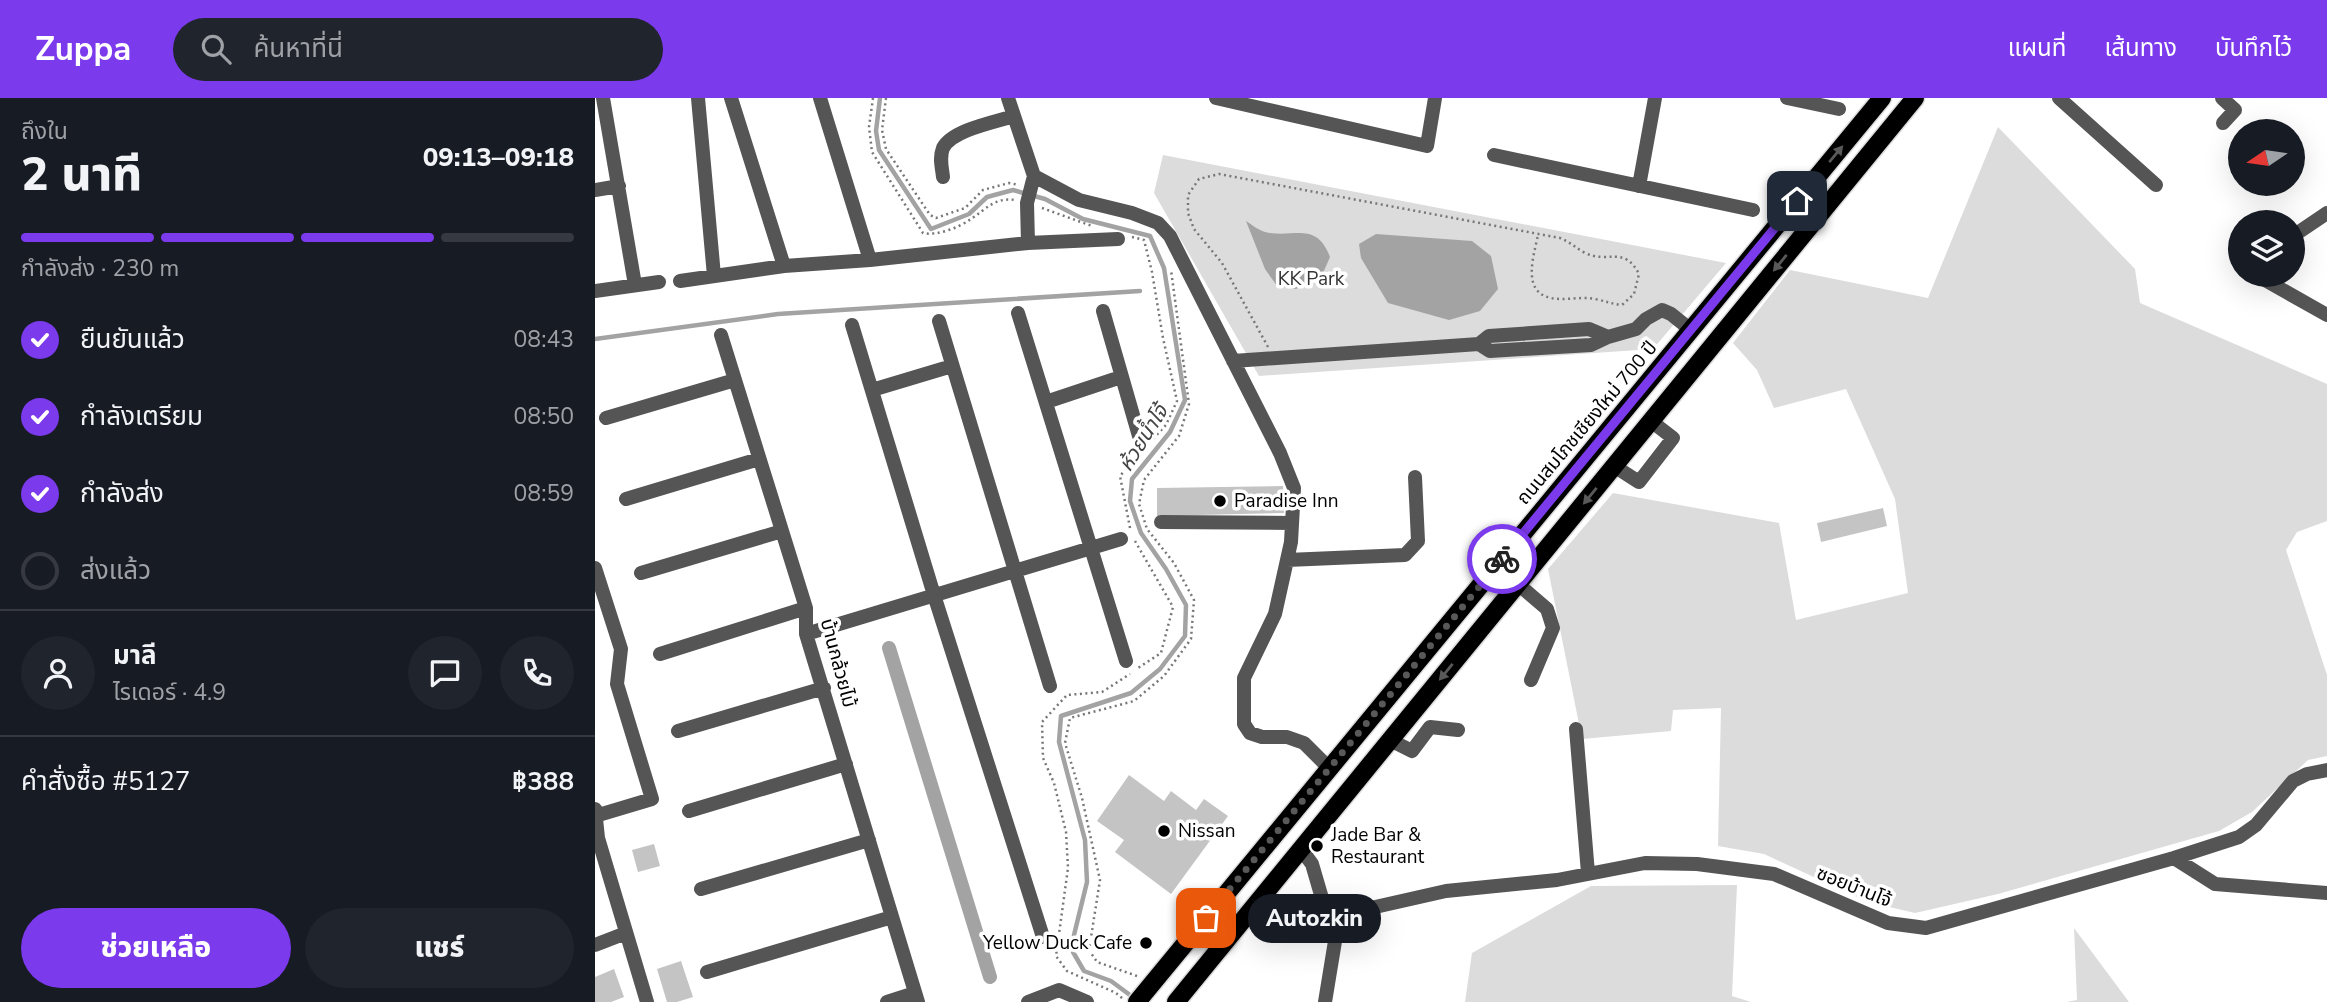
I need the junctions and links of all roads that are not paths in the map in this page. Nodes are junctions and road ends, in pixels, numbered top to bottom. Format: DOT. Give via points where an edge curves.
graph roads {
  1 [pos="603,98"];
  2 [pos="698,98"];
  3 [pos="731,98"];
  4 [pos="820,98"];
  5 [pos="1009,98"];
  6 [pos="1216,98"];
  7 [pos="1435,98"];
  8 [pos="1655,98"];
  9 [pos="1787,98"];
  10 [pos="1882,98"];
  11 [pos="1915,98"];
  12 [pos="2059,98"];
  13 [pos="2222,98"];
  14 [pos="1839,109"];
  15 [pos="1014,116"];
  16 [pos="2223,123"];
  17 [pos="1495,155"];
  18 [pos="943,177"];
  19 [pos="1032,181"];
  20 [pos="2156,185"];
  21 [pos="1639,186"];
  22 [pos="619,187"];
  23 [pos="595,190"];
  24 [pos="1753,210"];
  25 [pos="2327,213"];
  26 [pos="2305,228"];
  27 [pos="1118,239"];
  28 [pos="1028,243"];
  29 [pos="870,260"];
  30 [pos="784,266"];
  31 [pos="715,276"];
  32 [pos="680,281"];
  33 [pos="659,282"];
  34 [pos="635,285"];
  35 [pos="2277,287"];
  36 [pos="595,291"];
  37 [pos="1103,311"];
  38 [pos="1018,313"];
  39 [pos="2327,315"];
  40 [pos="939,321"];
  41 [pos="852,326"];
  42 [pos="1691,330"];
  43 [pos="721,335"];
  44 [pos="1233,361"];
  45 [pos="952,366"];
  46 [pos="1121,377"];
  47 [pos="735,380"];
  48 [pos="872,390"];
  49 [pos="1046,402"];
  50 [pos="606,418"];
  51 [pos="1651,421"];
  52 [pos="1139,436"];
  53 [pos="759,458"];
  54 [pos="1614,466"];
  55 [pos="1415,477"];
  56 [pos="626,499"];
  57 [pos="1161,522"];
  58 [pos="1292,523"];
  59 [pos="782,531"];
  60 [pos="1121,539"];
  61 [pos="1091,548"];
  62 [pos="1287,560"];
  63 [pos="595,568"];
  64 [pos="1015,571"];
  65 [pos="641,573"];
  66 [pos="1518,584"];
  67 [pos="934,595"];
  68 [pos="806,608"];
  69 [pos="806,634"];
  70 [pos="660,654"];
  71 [pos="1126,662"];
  72 [pos="1531,680"];
  73 [pos="1050,686"];
  74 [pos="824,688"];
  75 [pos="1576,729"];
  76 [pos="1458,730"];
  77 [pos="678,731"];
  78 [pos="1390,740"];
  79 [pos="846,764"];
  80 [pos="1329,768"];
  81 [pos="2327,770"];
  82 [pos="595,809"];
  83 [pos="689,811"];
  84 [pos="595,816"];
  85 [pos="596,839"];
  86 [pos="869,840"];
  87 [pos="1301,849"];
  88 [pos="2174,858"];
  89 [pos="1588,873"];
  90 [pos="701,889"];
  91 [pos="2327,893"];
  92 [pos="892,917"];
  93 [pos="1338,923"];
  94 [pos="626,933"];
  95 [pos="1043,937"];
  96 [pos="595,946"];
  97 [pos="707,972"];
  98 [pos="917,998"];
  99 [pos="1177,1001"];
  100 [pos="647,1002"];
  101 [pos="887,1002"];
  102 [pos="1028,1002"];
  103 [pos="1087,1002"];
  104 [pos="1136,1002"];
  105 [pos="1325,1002"];
  1 -- 22 [label="street"];
  2 -- 31 [label="street"];
  3 -- 30 [label="street"];
  4 -- 29 [label="street"];
  5 -- 15 [label="street"];
  6 -- 7 [label="street" via="1427,146"];
  8 -- 21 [label="street"];
  9 -- 14 [label="street"];
  42 -- 10 [label="main road, ถนนสมโภชเชียงใหม่ 700 ปี, one-way"];
  11 -- 51 [label="main road, one-way"];
  12 -- 20 [label="street"];
  13 -- 16 [label="street" via="2235,110"];
  15 -- 18 [label="street" via="951,136 940,159"];
  15 -- 19 [label="street"];
  17 -- 21 [label="street"];
  19 -- 28 [label="street" via="1027,203"];
  19 -- 44 [label="street" via="1158,223 1170,236"];
  21 -- 24 [label="street"];
  22 -- 23 [label="street"];
  22 -- 34 [label="street"];
  25 -- 26 [label="street"];
  27 -- 28 [label="street"];
  28 -- 29 [label="street"];
  29 -- 30 [label="street"];
  30 -- 31 [label="street"];
  31 -- 32 [label="street"];
  33 -- 34 [label="street"];
  34 -- 36 [label="street"];
  35 -- 39 [label="street"];
  37 -- 46 [label="street"];
  38 -- 49 [label="street"];
  40 -- 45 [label="street"];
  41 -- 48 [label="street"];
  42 -- 44 [label="street" via="1662,310 1636,329 1591,345 1490,351 1479,344"];
  42 -- 80 [label="main road, ถนนสมโภชเชียงใหม่ 700 ปี"];
  43 -- 47 [label="street, บ้านกล้วยไม้"];
  44 -- 58 [label="street" via="1294,488"];
  45 -- 48 [label="street"];
  45 -- 64 [label="street"];
  46 -- 49 [label="street"];
  46 -- 52 [label="street"];
  47 -- 50 [label="street"];
  47 -- 53 [label="street, บ้านกล้วยไม้"];
  48 -- 67 [label="street"];
  49 -- 61 [label="street"];
  51 -- 54 [label="main road"];
  51 -- 54 [label="street" via="1673,438 1639,482"];
  53 -- 56 [label="street"];
  53 -- 59 [label="street, บ้านกล้วยไม้"];
  54 -- 66 [label="main road, one-way"];
  55 -- 62 [label="street" via="1418,541 1405,555"];
  57 -- 58 [label="street"];
  58 -- 62 [label="street"];
  59 -- 65 [label="street"];
  59 -- 68 [label="street, บ้านกล้วยไม้"];
  60 -- 61 [label="street"];
  61 -- 64 [label="street"];
  61 -- 71 [label="street"];
  62 -- 80 [label="street" via="1275,614 1244,677 1244,724 1250,733 1262,737 1287,737 1304,743"];
  63 -- 84 [label="street" via="621,649 617,684 652,799"];
  64 -- 67 [label="street"];
  64 -- 73 [label="street"];
  66 -- 72 [label="street" via="1547,609 1553,628"];
  66 -- 78 [label="main road, one-way"];
  67 -- 69 [label="street"];
  67 -- 95 [label="street"];
  68 -- 69 [label="street, บ้านกล้วยไม้"];
  68 -- 70 [label="street"];
  69 -- 74 [label="street, บ้านกล้วยไม้"];
  74 -- 77 [label="street"];
  74 -- 79 [label="street, บ้านกล้วยไม้"];
  75 -- 89 [label="street"];
  76 -- 78 [label="street" via="1430,727 1412,751"];
  78 -- 87 [label="main road"];
  79 -- 83 [label="street"];
  79 -- 86 [label="street, บ้านกล้วยไม้"];
  80 -- 104 [label="main road, ถนนสมโภชเชียงใหม่ 700 ปี" via="1145,979"];
  81 -- 88 [label="street, ซอยบ้านโจ้" via="2293,781 2256,825 2239,837"];
  82 -- 84 [label="street"];
  84 -- 85 [label="street"];
  85 -- 94 [label="street"];
  86 -- 90 [label="street"];
  86 -- 92 [label="street, บ้านกล้วยไม้"];
  87 -- 93 [label="street" via="1312,864 1326,912"];
  87 -- 99 [label="main road"];
  88 -- 89 [label="street, ซอยบ้านโจ้" via="1926,928 1888,923 1774,874 1645,863"];
  88 -- 91 [label="street" via="2215,884"];
  89 -- 93 [label="street, ซอยบ้านโจ้" via="1446,891 1353,912"];
  92 -- 97 [label="street"];
  92 -- 98 [label="street, บ้านกล้วยไม้"];
  93 -- 105 [label="street"];
  94 -- 96 [label="street"];
  94 -- 100 [label="street"];
  98 -- 101 [label="street"];
  102 -- 103 [label="street" via="1059,990"];
}
